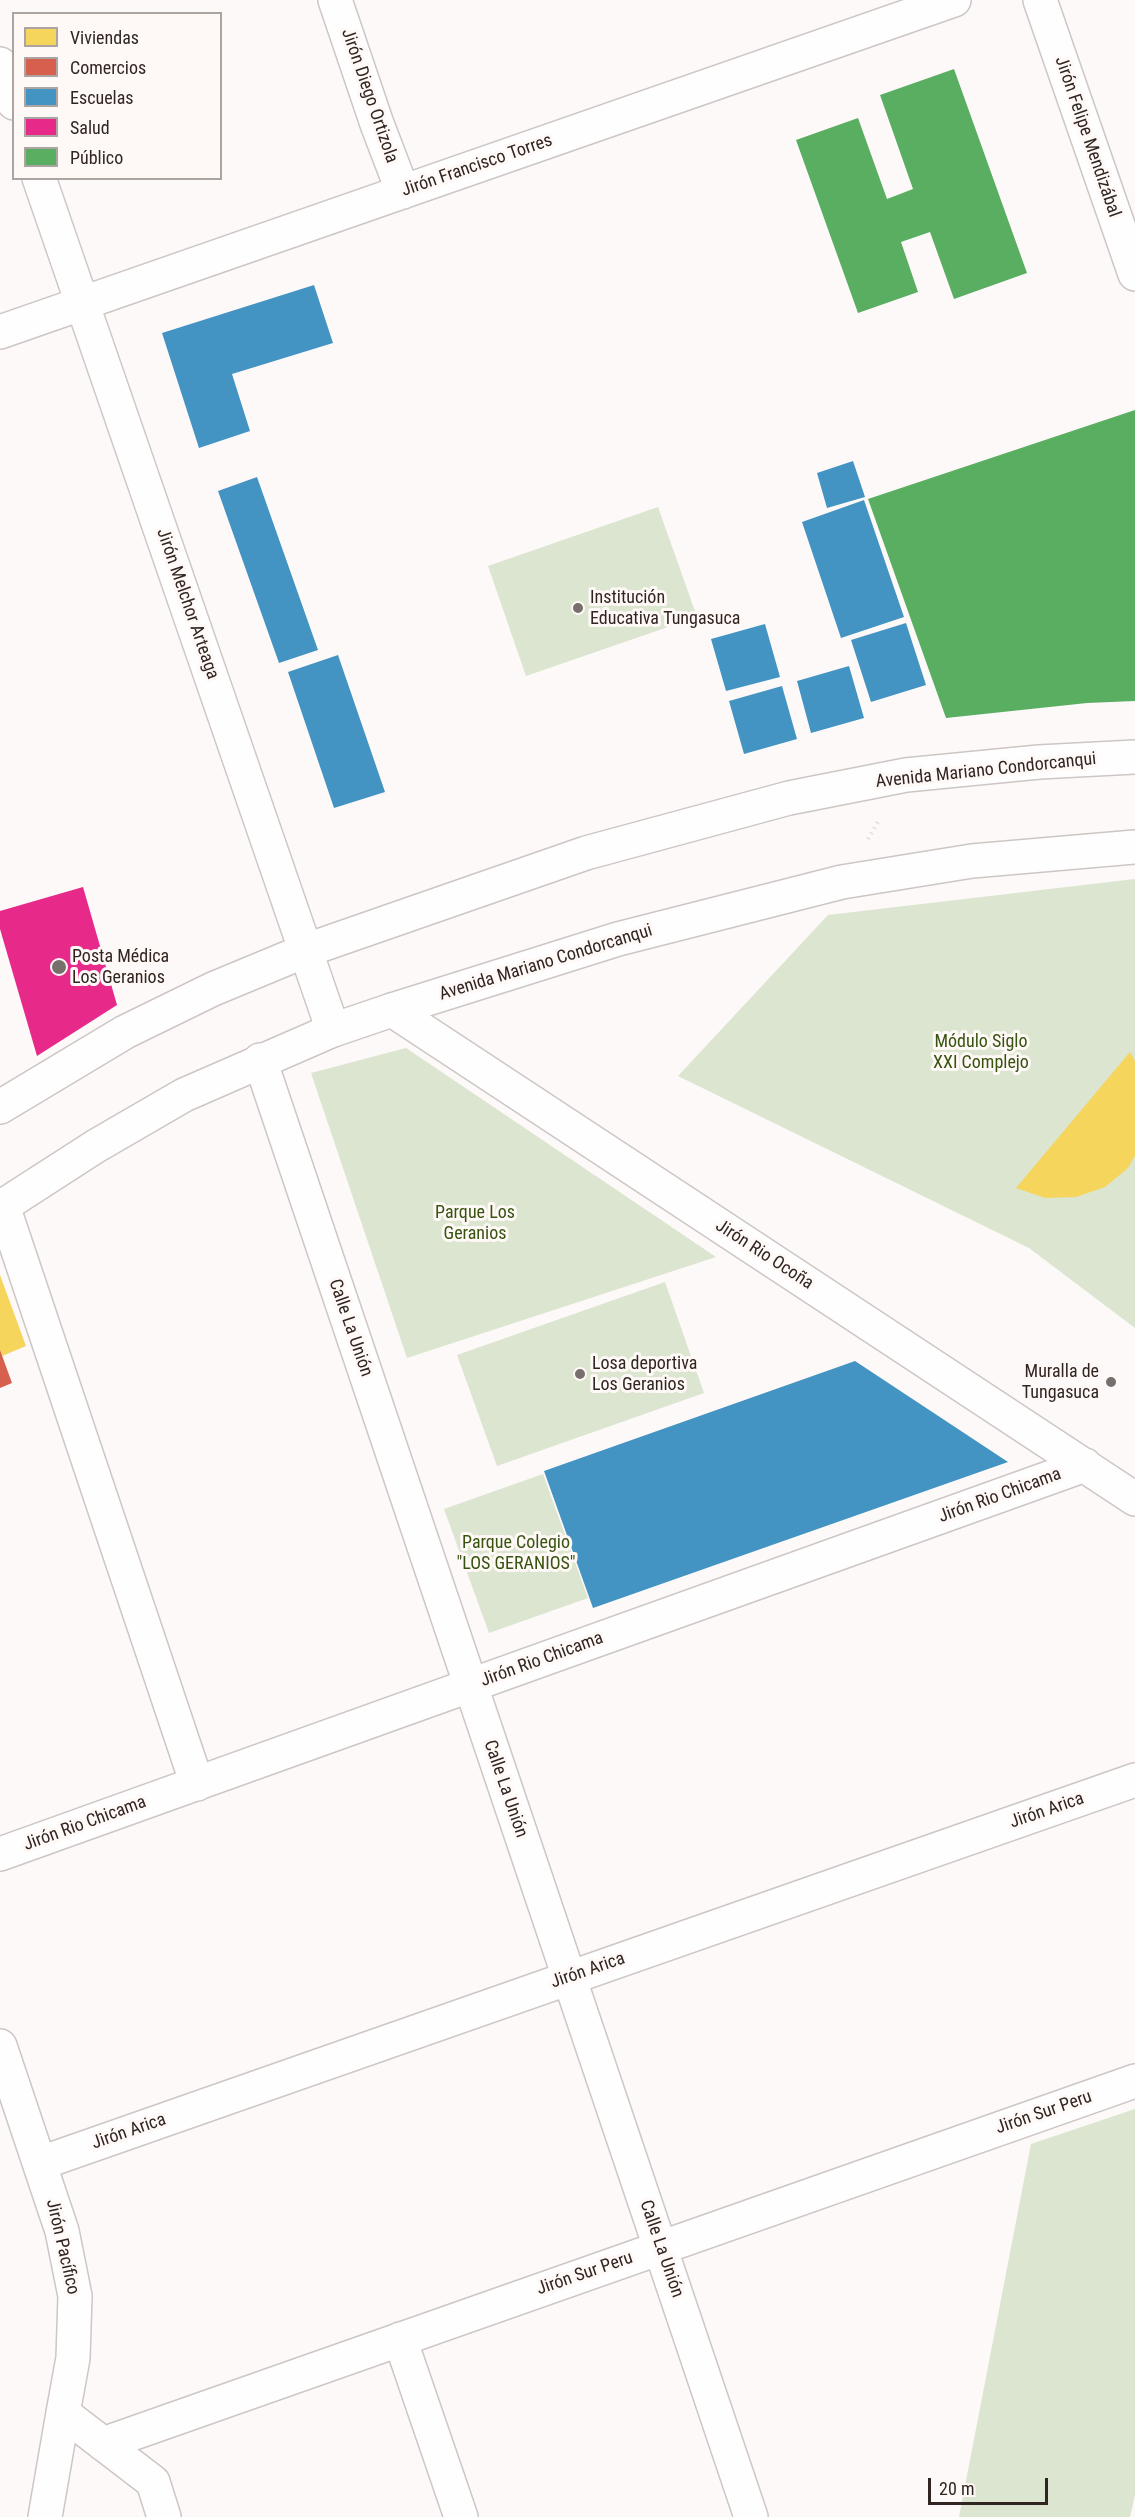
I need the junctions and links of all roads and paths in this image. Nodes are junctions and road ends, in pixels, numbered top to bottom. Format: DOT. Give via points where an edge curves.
graph roads {
  1 [pos="335,0"];
  2 [pos="954,0"];
  3 [pos="1040,0"];
  4 [pos="0,64"];
  5 [pos="12,97"];
  6 [pos="40,180"];
  7 [pos="403,192"];
  8 [pos="1135,274"];
  9 [pos="83,304"];
  10 [pos="0,332"];
  11 [pos="1135,757"];
  12 [pos="906,775"];
  13 [pos="1135,847"];
  14 [pos="842,882"];
  15 [pos="307,950"];
  16 [pos="392,1010"];
  17 [pos="333,1030"];
  18 [pos="260,1060"];
  19 [pos="0,1106"];
  20 [pos="1,1207"];
  21 [pos="1085,1466"];
  22 [pos="1135,1499"];
  23 [pos="471,1686"];
  24 [pos="1135,1780"];
  25 [pos="198,1784"];
  26 [pos="0,1854"];
  27 [pos="569,1977"];
  28 [pos="0,2046"];
  29 [pos="1135,2081"];
  30 [pos="41,2163"];
  31 [pos="660,2248"];
  32 [pos="400,2339"];
  33 [pos="63,2412"];
  34 [pos="103,2444"];
  35 [pos="45,2517"];
  36 [pos="164,2517"];
  37 [pos="461,2517"];
  38 [pos="751,2517"];
  1 -- 7 [label="street, Jirón Diego Ortizola"];
  2 -- 7 [label="street, Jirón Francisco Torres"];
  3 -- 8 [label="street, Jirón Felipe Mendizábal"];
  4 -- 5 [label="street"];
  6 -- 9 [label="street, Jirón Melchor Arteaga"];
  7 -- 9 [label="street, Jirón Francisco Torres"];
  9 -- 10 [label="street, Jirón Francisco Torres"];
  9 -- 15 [label="street, Jirón Melchor Arteaga"];
  11 -- 12 [label="street, Avenida Mariano Condorcanqui"];
  12 -- 14 [label="path"];
  12 -- 15 [label="street, Avenida Mariano Condorcanqui" via="789,798 586,853"];
  13 -- 14 [label="street, Avenida Mariano Condorcanqui" via="972,861"];
  14 -- 16 [label="street, Avenida Mariano Condorcanqui" via="618,939"];
  15 -- 17 [label="street, Jirón Melchor Arteaga"];
  15 -- 19 [label="street, Avenida Mariano Condorcanqui" via="213,989 125,1032"];
  16 -- 17 [label="street, Avenida Mariano Condorcanqui"];
  16 -- 21 [label="street, Jirón Rio Ocoña"];
  17 -- 18 [label="street, Avenida Mariano Condorcanqui"];
  18 -- 20 [label="street, Avenida Mariano Condorcanqui" via="184,1095"];
  18 -- 23 [label="street, Calle La Unión"];
  20 -- 25 [label="street"];
  21 -- 22 [label="street, Jirón Rio Ocoña"];
  21 -- 23 [label="street, Jirón Rio Chicama"];
  23 -- 25 [label="street, Jirón Rio Chicama"];
  23 -- 27 [label="street, Calle La Unión"];
  24 -- 27 [label="street, Jirón Arica"];
  25 -- 26 [label="street, Jirón Rio Chicama"];
  27 -- 30 [label="street, Jirón Arica"];
  27 -- 31 [label="street, Calle La Unión"];
  28 -- 30 [label="street, Jirón Pacífico"];
  29 -- 31 [label="street, Jirón Sur Peru"];
  30 -- 33 [label="street, Jirón Pacífico" via="63,2231 75,2296 73,2358"];
  31 -- 32 [label="street, Jirón Sur Peru"];
  31 -- 38 [label="street, Calle La Unión"];
  32 -- 34 [label="street, Jirón Sur Peru"];
  32 -- 37 [label="street"];
  33 -- 34 [label="street"];
  33 -- 35 [label="street, Jirón Pacífico"];
  34 -- 36 [label="street" via="153,2482"];
}
